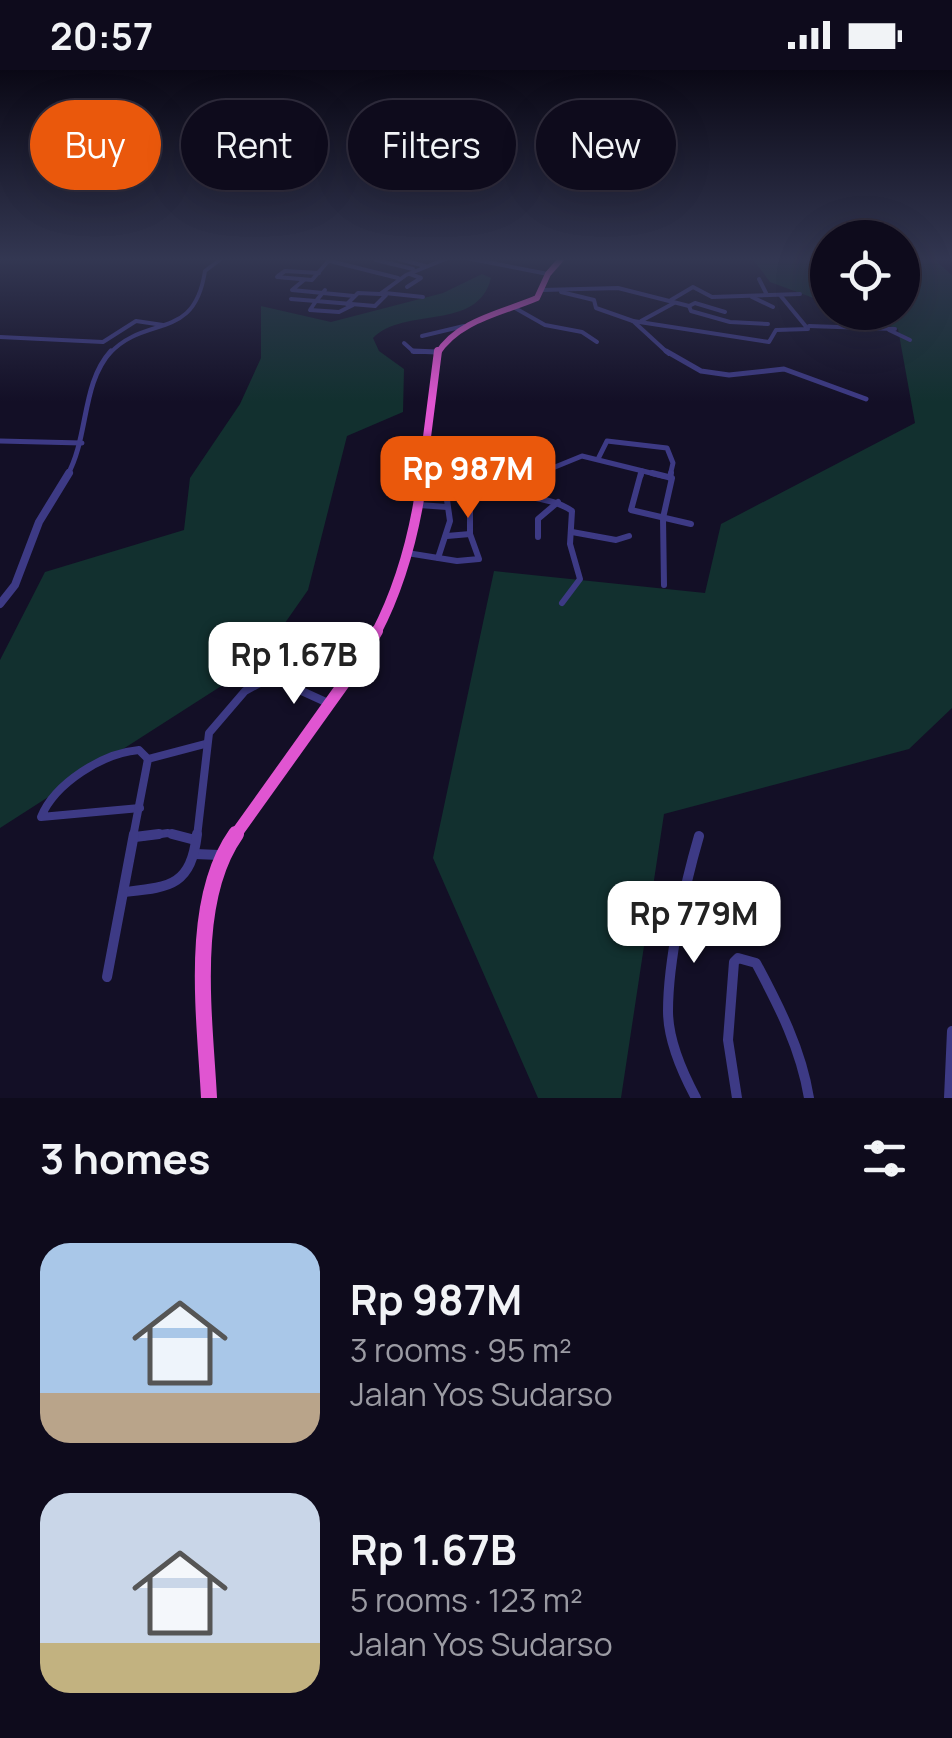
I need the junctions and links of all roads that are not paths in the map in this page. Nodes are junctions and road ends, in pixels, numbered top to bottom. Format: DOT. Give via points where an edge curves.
graph roads {
  1 [pos="197,306"];
  2 [pos="313,306"];
  3 [pos="348,306"];
  4 [pos="519,306"];
  5 [pos="595,306"];
  6 [pos="665,306"];
  7 [pos="689,306"];
  8 [pos="704,306"];
  9 [pos="787,306"];
  10 [pos="773,307"];
  11 [pos="515,308"];
  12 [pos="724,312"];
  13 [pos="769,313"];
  14 [pos="637,321"];
  15 [pos="768,324"];
  16 [pos="163,325"];
  17 [pos="809,326"];
  18 [pos="466,327"];
  19 [pos="0,336"];
  20 [pos="422,336"];
  21 [pos="910,340"];
  22 [pos="597,342"];
  23 [pos="404,343"];
  24 [pos="436,352"];
  25 [pos="866,399"];
  26 [pos="0,442"];
  27 [pos="82,443"];
  28 [pos="490,446"];
  29 [pos="598,459"];
  30 [pos="473,467"];
  31 [pos="486,468"];
  32 [pos="642,471"];
  33 [pos="670,478"];
  34 [pos="424,479"];
  35 [pos="444,479"];
  36 [pos="447,490"];
  37 [pos="559,502"];
  38 [pos="419,504"];
  39 [pos="448,507"];
  40 [pos="664,518"];
  41 [pos="691,524"];
  42 [pos="572,532"];
  43 [pos="470,534"];
  44 [pos="629,536"];
  45 [pos="538,537"];
  46 [pos="446,538"];
  47 [pos="406,553"];
  48 [pos="438,558"];
  49 [pos="664,585"];
  50 [pos="562,603"];
  51 [pos="0,604"];
  52 [pos="328,703"];
  53 [pos="206,744"];
  54 [pos="148,759"];
  55 [pos="140,808"];
  56 [pos="699,836"];
  57 [pos="135,837"];
  58 [pos="195,840"];
  59 [pos="196,854"];
  60 [pos="220,856"];
  61 [pos="125,892"];
  62 [pos="107,977"];
  63 [pos="952,1031"];
  64 [pos="209,1098"];
  65 [pos="696,1098"];
  66 [pos="737,1098"];
  67 [pos="809,1098"];
  68 [pos="949,1098"];
  1 -- 16 [label="street"];
  2 -- 3 [label="street" via="344,312"];
  4 -- 11 [label="highway"];
  5 -- 14 [label="street"];
  6 -- 14 [label="street"];
  7 -- 15 [label="street" via="724,320"];
  8 -- 12 [label="street"];
  9 -- 10 [label="street"];
  9 -- 17 [label="street"];
  10 -- 13 [label="street"];
  11 -- 18 [label="highway"];
  11 -- 22 [label="street"];
  14 -- 17 [label="street" via="769,342 776,330"];
  14 -- 25 [label="street" via="670,354 700,370 729,375 784,369"];
  16 -- 19 [label="street" via="136,321 103,342"];
  16 -- 27 [label="street" via="104,358"];
  17 -- 21 [label="street" via="892,330"];
  18 -- 20 [label="street"];
  18 -- 24 [label="highway"];
  23 -- 24 [label="street" via="414,352"];
  24 -- 34 [label="highway"];
  26 -- 27 [label="street"];
  27 -- 51 [label="street" via="34,532 19,583"];
  28 -- 30 [label="street"];
  29 -- 31 [label="street"];
  29 -- 32 [label="street"];
  29 -- 33 [label="street" via="606,441 667,448"];
  30 -- 31 [label="street"];
  30 -- 35 [label="street"];
  31 -- 37 [label="street" via="504,493"];
  32 -- 33 [label="street"];
  32 -- 40 [label="street" via="631,510"];
  33 -- 40 [label="street"];
  34 -- 35 [label="street"];
  34 -- 38 [label="highway"];
  35 -- 36 [label="street"];
  36 -- 39 [label="street"];
  36 -- 43 [label="street" via="470,497"];
  37 -- 42 [label="street" via="572,511"];
  37 -- 45 [label="street" via="538,519"];
  38 -- 39 [label="street"];
  38 -- 47 [label="highway"];
  39 -- 46 [label="street"];
  40 -- 41 [label="street"];
  40 -- 49 [label="street"];
  42 -- 44 [label="street"];
  42 -- 50 [label="street" via="580,579"];
  43 -- 46 [label="street"];
  43 -- 48 [label="street" via="478,560"];
  46 -- 48 [label="street"];
  47 -- 48 [label="street"];
  47 -- 52 [label="highway" via="370,644"];
  52 -- 53 [label="street" via="264,678 222,714"];
  52 -- 60 [label="highway"];
  53 -- 54 [label="street"];
  53 -- 58 [label="street"];
  54 -- 55 [label="street"];
  54 -- 55 [label="street" via="139,750 128,751 54,790 41,814"];
  55 -- 57 [label="street"];
  56 -- 65 [label="street" via="685,884 668,1012 678,1065"];
  57 -- 58 [label="street" via="168,833"];
  57 -- 61 [label="street"];
  58 -- 59 [label="street"];
  59 -- 60 [label="street"];
  59 -- 61 [label="street" via="176,885"];
  60 -- 64 [label="highway" via="208,892 205,937"];
  61 -- 62 [label="street"];
  63 -- 68 [label="street"];
  66 -- 67 [label="street" via="728,1030 738,958 756,963 770,988"];
}
